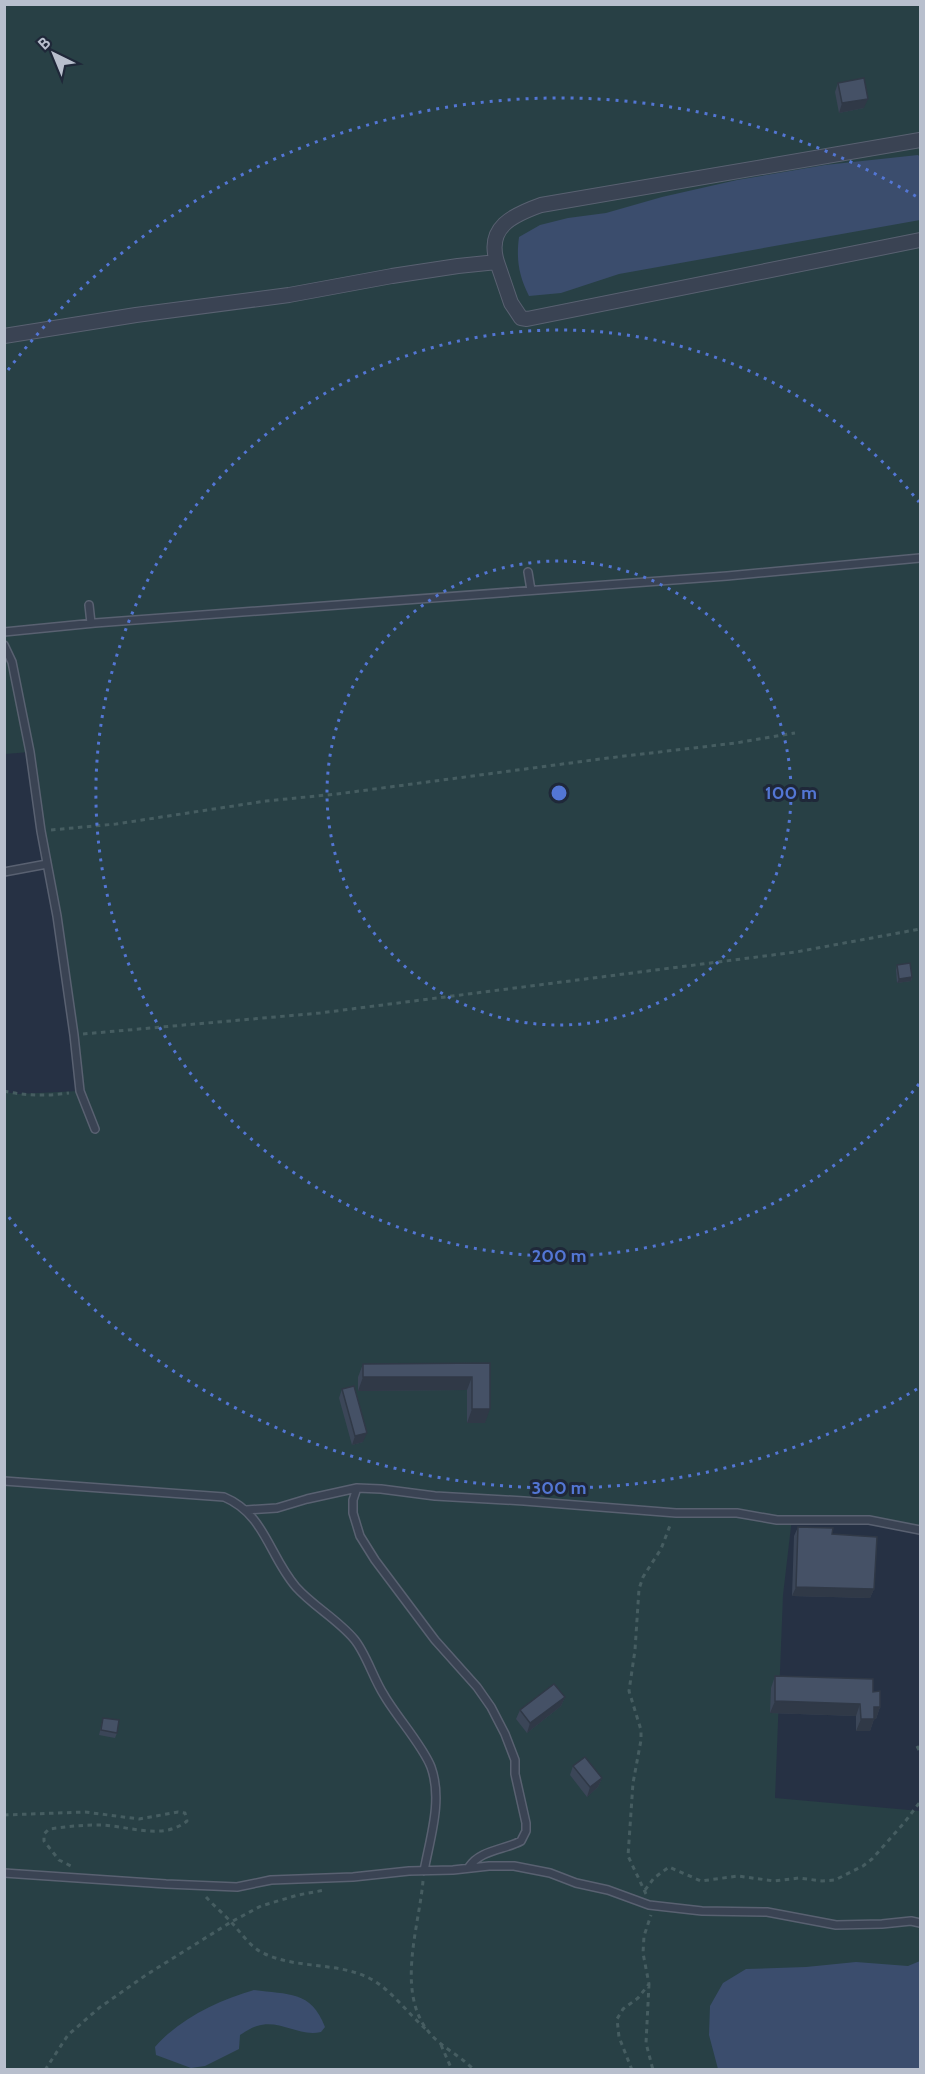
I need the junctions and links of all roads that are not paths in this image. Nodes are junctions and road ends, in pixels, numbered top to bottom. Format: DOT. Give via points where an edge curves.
graph roads {
  1 [pos="921,140"];
  2 [pos="921,240"];
  3 [pos="497,262"];
  4 [pos="4,336"];
  5 [pos="921,558"];
  6 [pos="528,572"];
  7 [pos="531,590"];
  8 [pos="89,605"];
  9 [pos="91,623"];
  10 [pos="4,632"];
  11 [pos="4,645"];
  12 [pos="47,864"];
  13 [pos="4,872"];
  14 [pos="94,1129"];
  15 [pos="4,1481"];
  16 [pos="357,1488"];
  17 [pos="246,1510"];
  18 [pos="921,1530"];
  19 [pos="469,1867"];
  20 [pos="424,1871"];
  21 [pos="4,1873"];
  22 [pos="921,1923"];
  1 -- 3 [label="street" via="541,205 509,220 498,231"];
  2 -- 3 [label="street" via="527,319 521,318 511,303"];
  3 -- 4 [label="street"];
  5 -- 7 [label="lane"];
  6 -- 7 [label="lane"];
  7 -- 9 [label="lane"];
  8 -- 9 [label="lane"];
  9 -- 10 [label="lane"];
  11 -- 12 [label="lane" via="12,662 30,752"];
  12 -- 13 [label="lane"];
  12 -- 14 [label="lane" via="80,1091"];
  15 -- 17 [label="lane" via="224,1497"];
  16 -- 17 [label="lane" via="277,1508"];
  16 -- 18 [label="lane" via="777,1520 869,1521"];
  16 -- 19 [label="lane" via="353,1513 360,1536 435,1640 486,1700 506,1734 515,1760 526,1831 521,1841 484,1854"];
  17 -- 20 [label="lane" via="255,1518 297,1588 355,1640 383,1694 431,1767 435,1817"];
  19 -- 20 [label="lane"];
  19 -- 22 [label="lane" via="514,1866 550,1873 649,1905 766,1912 836,1925"];
  20 -- 21 [label="lane" via="271,1880 237,1887"];
}
